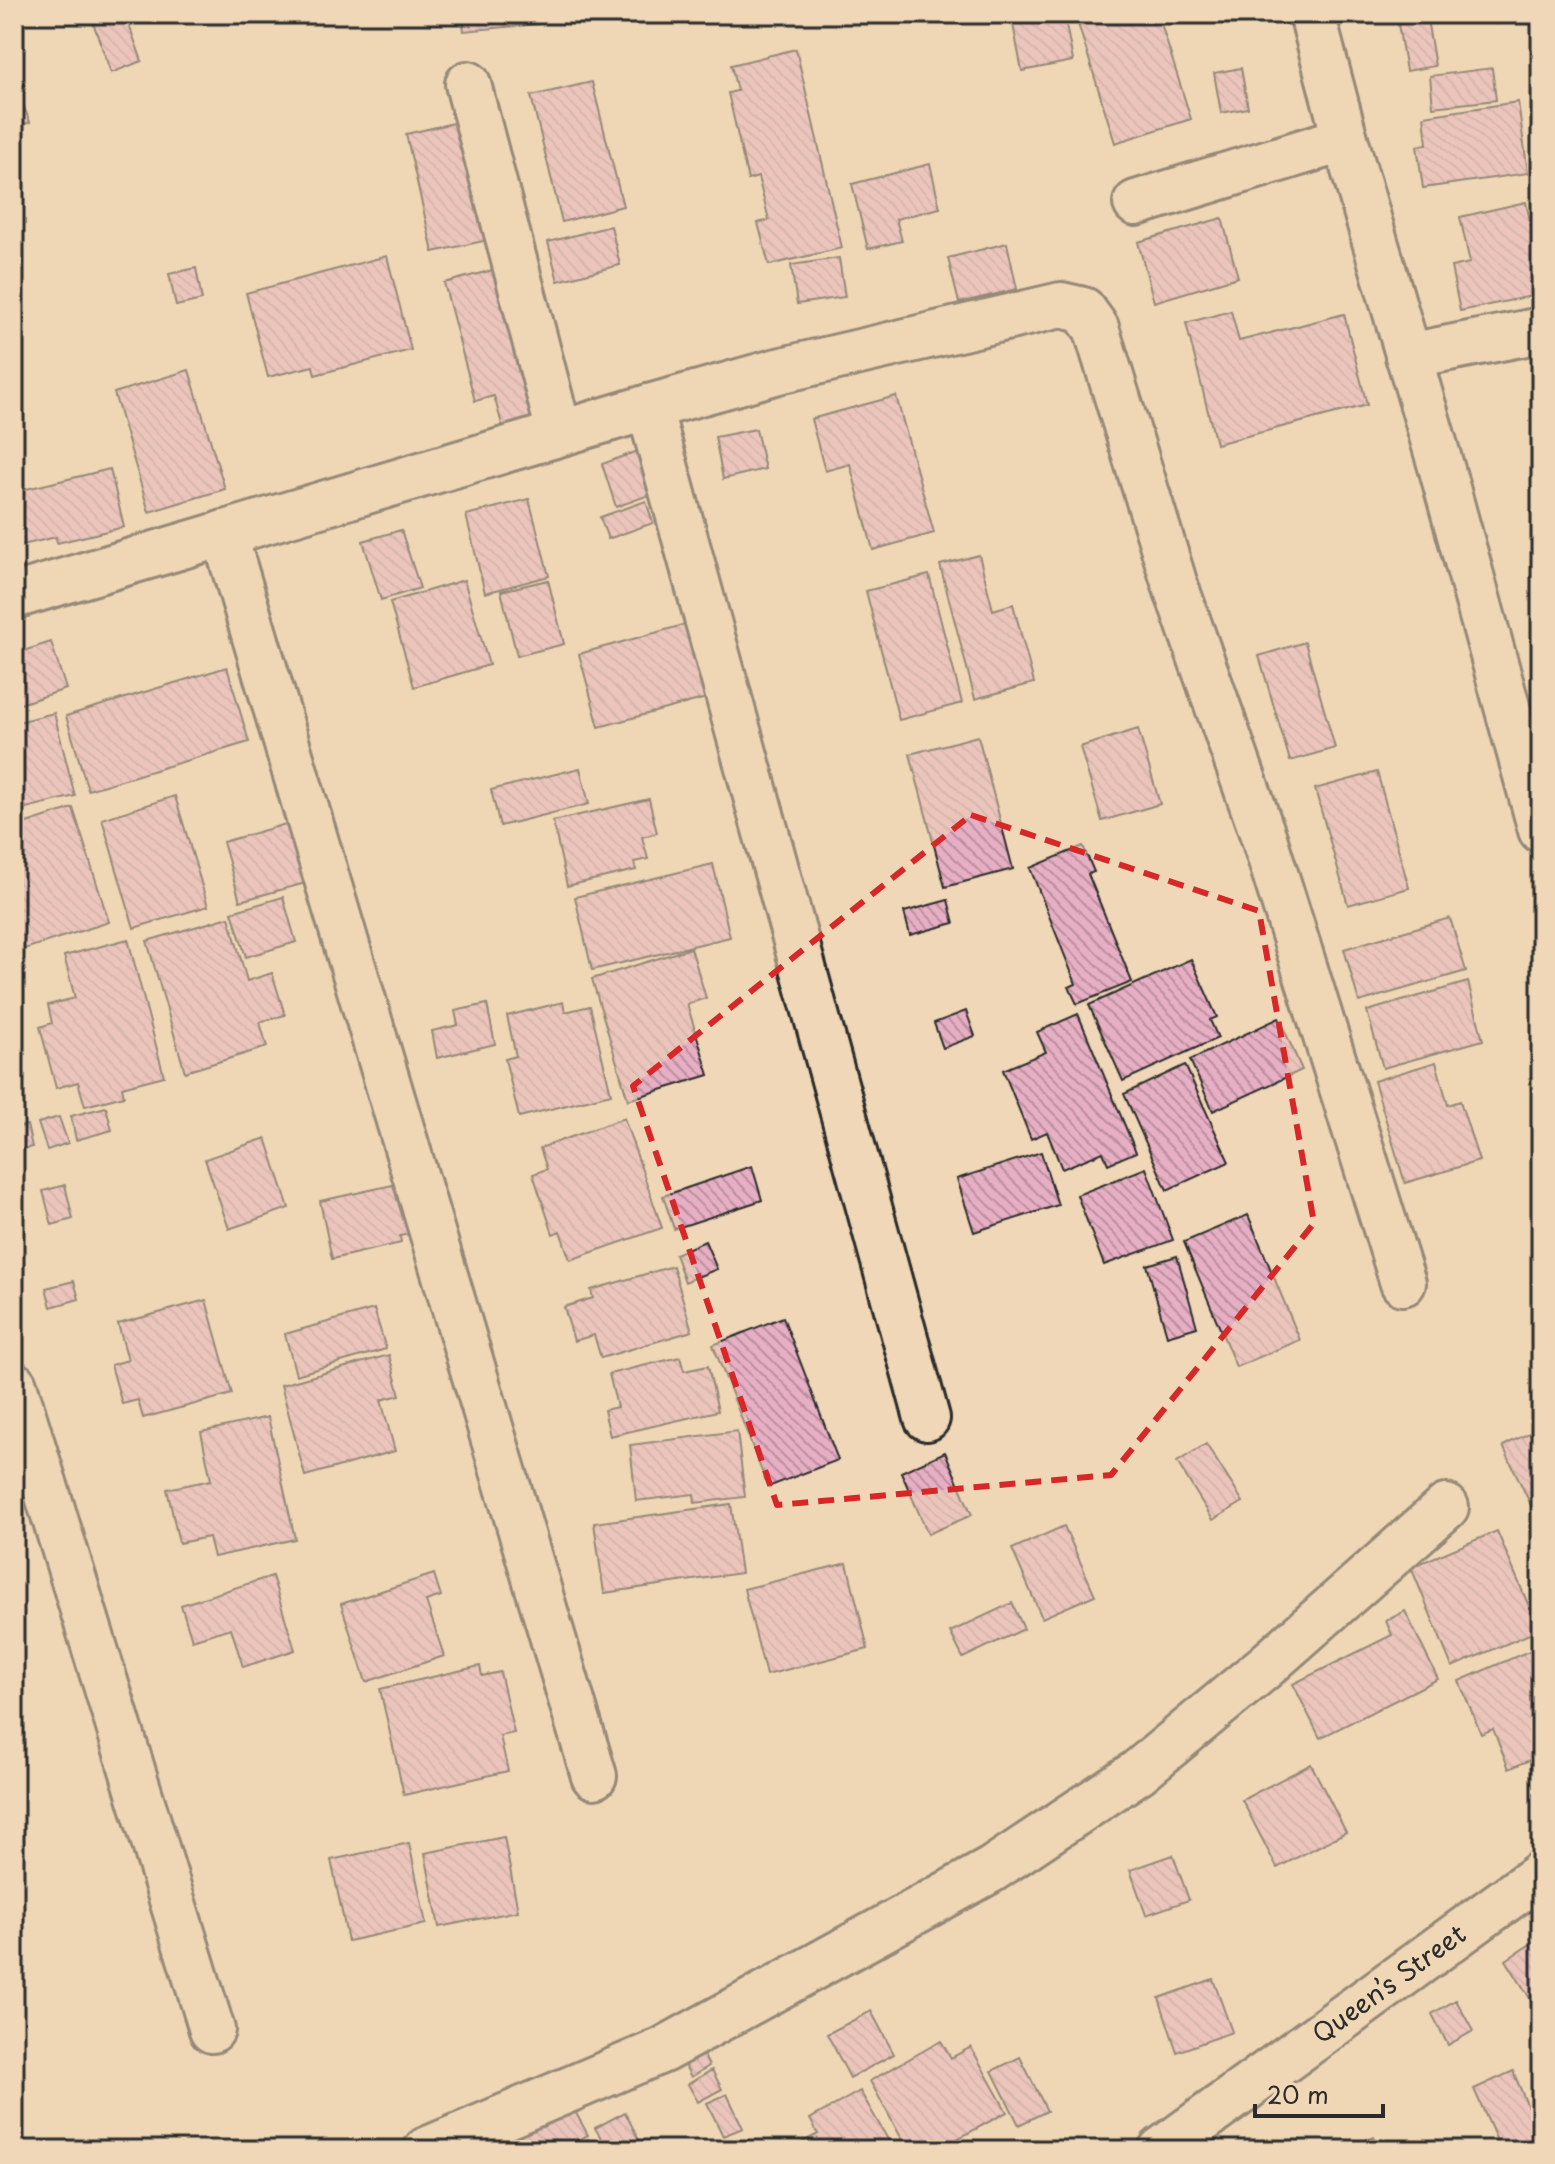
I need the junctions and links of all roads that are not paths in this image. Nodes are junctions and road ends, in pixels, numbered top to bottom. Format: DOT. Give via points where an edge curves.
graph roads {
  1 [pos="1312,14"];
  2 [pos="468,84"];
  3 [pos="1345,139"];
  4 [pos="1136,203"];
  5 [pos="1541,330"];
  6 [pos="1408,356"];
  7 [pos="649,407"];
  8 [pos="559,432"];
  9 [pos="224,533"];
  10 [pos="14,596"];
  11 [pos="1539,809"];
  12 [pos="1403,1283"];
  13 [pos="14,1385"];
  14 [pos="927,1418"];
  15 [pos="1446,1507"];
  16 [pos="594,1776"];
  17 [pos="1541,1874"];
  18 [pos="212,2030"];
  19 [pos="426,2150"];
  20 [pos="1161,2150"];
  1 -- 3 [label="street"];
  2 -- 8 [label="street"];
  3 -- 4 [label="street"];
  3 -- 6 [label="street"];
  5 -- 6 [label="street"];
  6 -- 11 [label="street"];
  7 -- 8 [label="street"];
  7 -- 12 [label="street" via="1061,305 1083,310 1096,328 1174,582 1264,838"];
  7 -- 14 [label="street"];
  8 -- 9 [label="street"];
  9 -- 10 [label="street"];
  9 -- 16 [label="street"];
  13 -- 18 [label="street"];
  15 -- 19 [label="street" via="1138,1772 991,1870 663,2050"];
  17 -- 20 [label="street, Queen’s Street"];
}
